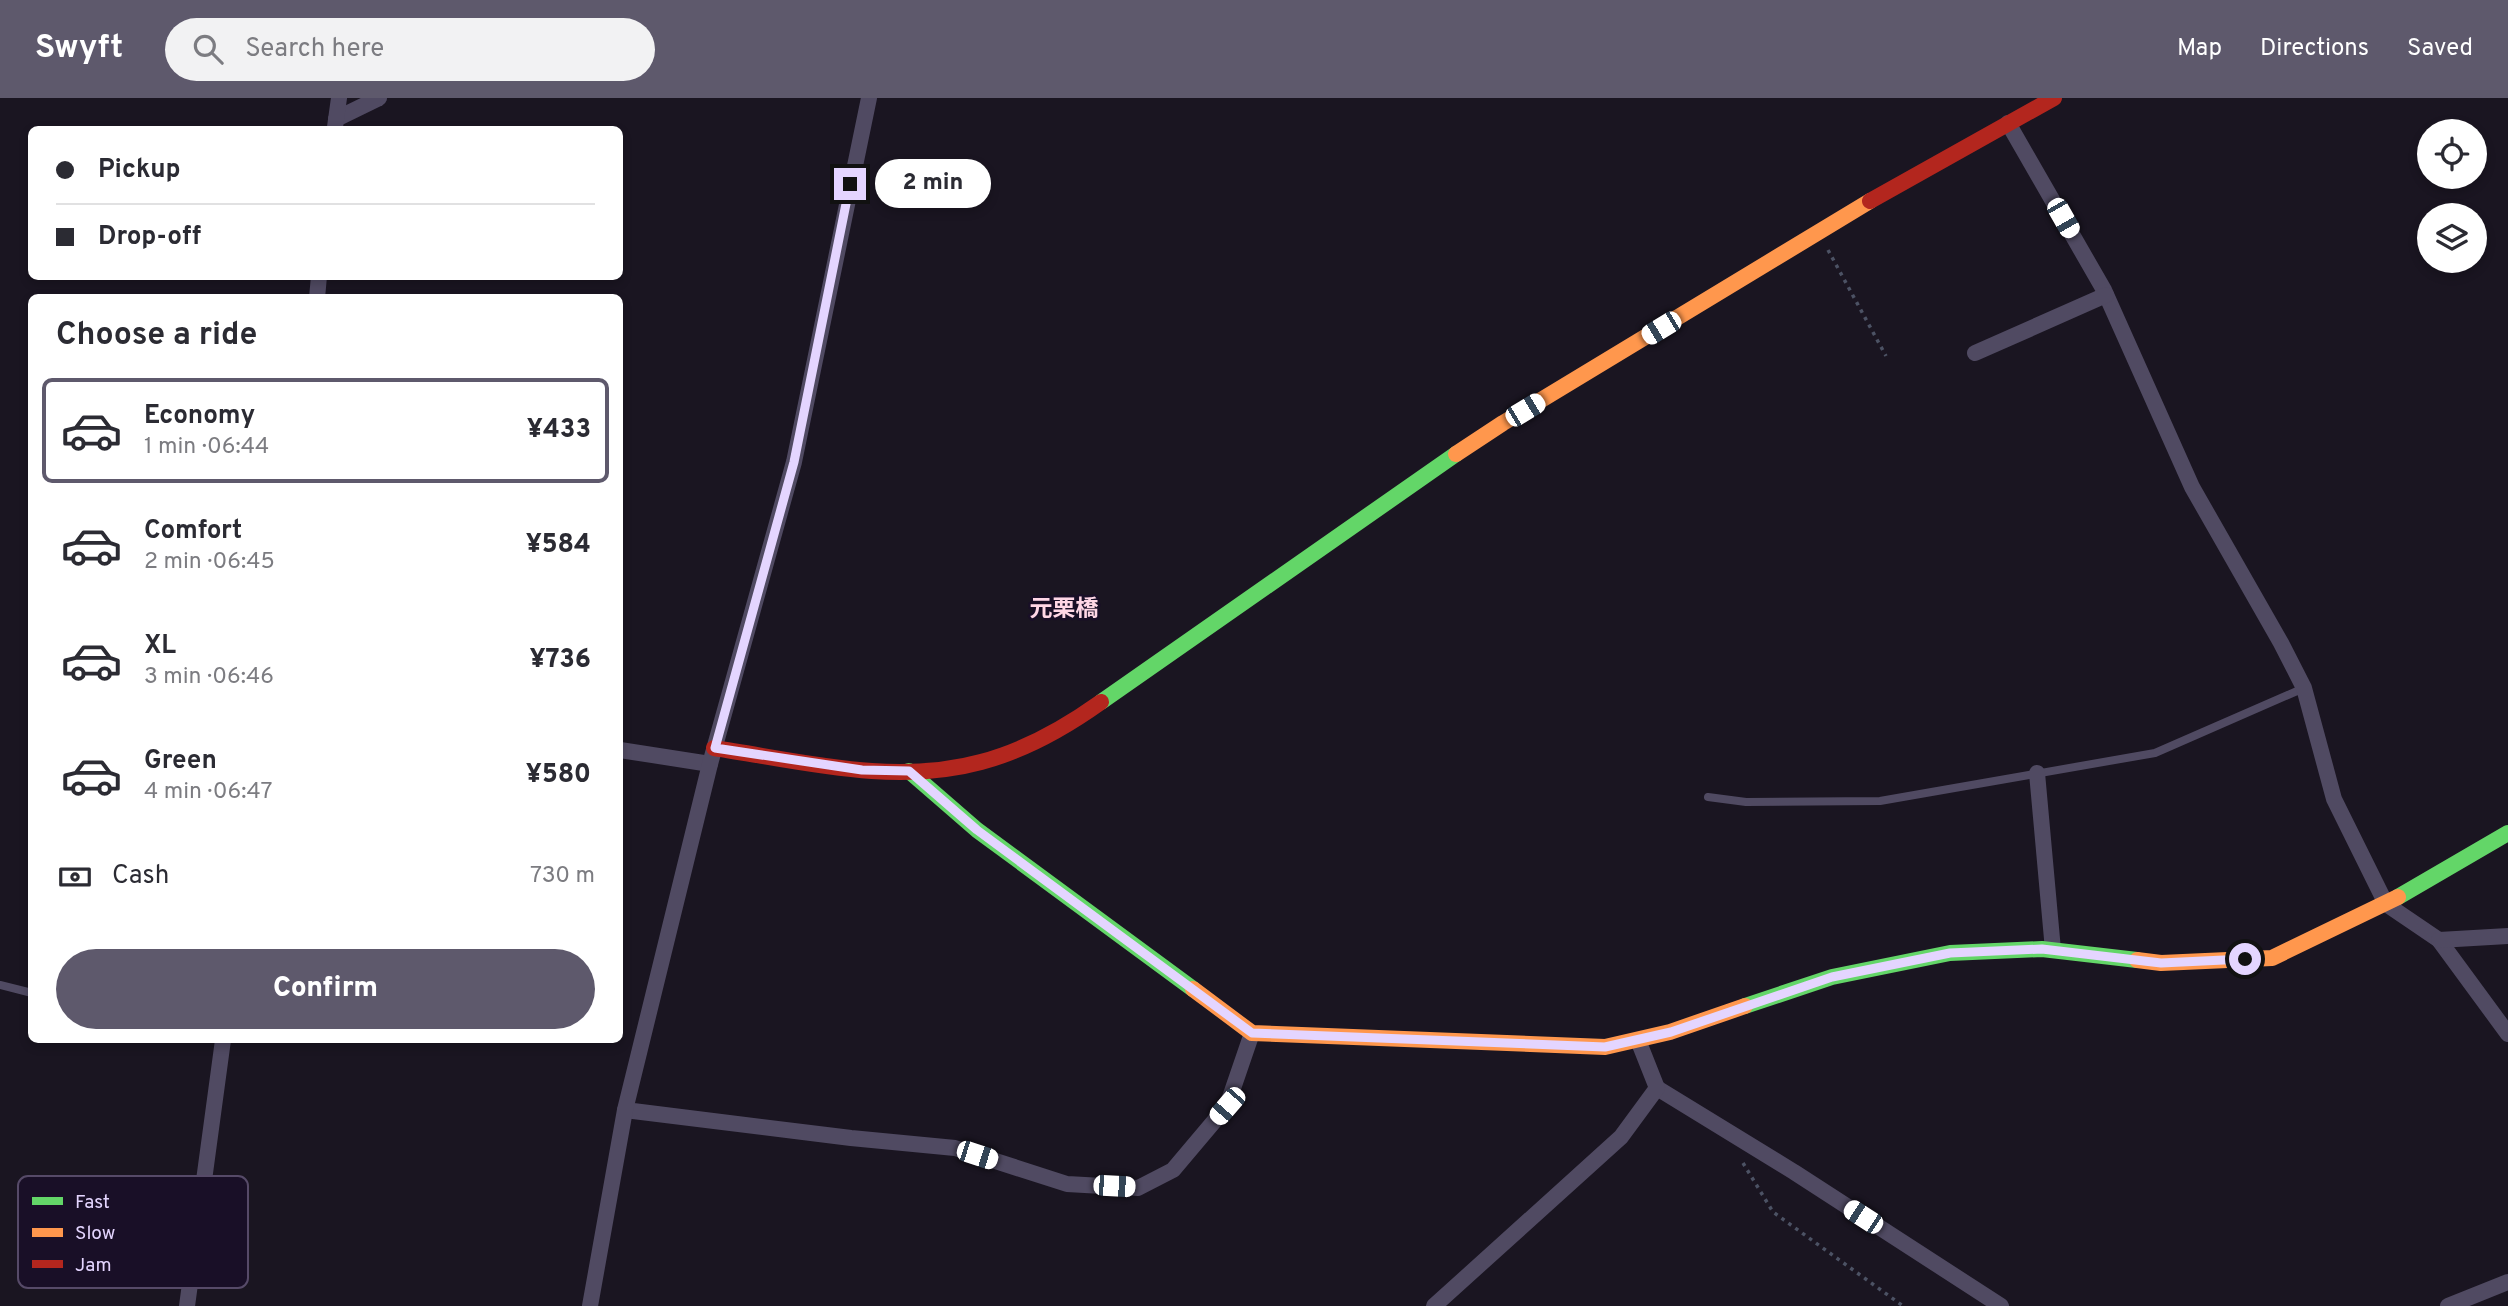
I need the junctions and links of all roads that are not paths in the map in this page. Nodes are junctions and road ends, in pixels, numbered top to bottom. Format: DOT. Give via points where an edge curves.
graph roads {
  1 [pos="339,98"];
  2 [pos="379,98"];
  3 [pos="869,98"];
  4 [pos="2054,98"];
  5 [pos="2008,123"];
  6 [pos="336,125"];
  7 [pos="2106,295"];
  8 [pos="1975,353"];
  9 [pos="2304,688"];
  10 [pos="623,750"];
  11 [pos="712,756"];
  12 [pos="909,771"];
  13 [pos="2037,773"];
  14 [pos="1708,797"];
  15 [pos="2508,833"];
  16 [pos="2386,904"];
  17 [pos="2508,936"];
  18 [pos="2439,940"];
  19 [pos="2053,950"];
  20 [pos="0,985"];
  21 [pos="28,992"];
  22 [pos="1252,1033"];
  23 [pos="2508,1034"];
  24 [pos="1638,1040"];
  25 [pos="223,1043"];
  26 [pos="1657,1088"];
  27 [pos="625,1110"];
  28 [pos="205,1176"];
  29 [pos="2508,1282"];
  30 [pos="189,1288"];
  31 [pos="187,1306"];
  32 [pos="590,1306"];
  33 [pos="1434,1306"];
  34 [pos="2001,1306"];
  35 [pos="2448,1306"];
  1 -- 6 [label="street"];
  2 -- 6 [label="street"];
  3 -- 11 [label="street" via="794,462"];
  4 -- 5 [label="street"];
  5 -- 7 [label="street"];
  5 -- 12 [label="street" via="1899,183 1514,416 1096,706 1008,752 966,766"];
  7 -- 8 [label="street"];
  7 -- 9 [label="street" via="2192,487"];
  9 -- 13 [label="lane" via="2155,753"];
  9 -- 16 [label="street" via="2334,799"];
  10 -- 11 [label="street"];
  11 -- 12 [label="street"];
  11 -- 27 [label="street"];
  12 -- 22 [label="street" via="977,830"];
  13 -- 14 [label="lane" via="1880,801 1746,802"];
  13 -- 19 [label="street"];
  15 -- 16 [label="street"];
  16 -- 18 [label="street"];
  16 -- 19 [label="street" via="2273,958 2161,963"];
  17 -- 18 [label="street"];
  18 -- 23 [label="street"];
  19 -- 24 [label="street" via="1950,953 1832,977"];
  20 -- 21 [label="lane"];
  22 -- 24 [label="street" via="1605,1047"];
  22 -- 27 [label="street" via="1227,1106 1173,1170 1138,1188 1067,1184 955,1148"];
  24 -- 26 [label="street"];
  25 -- 28 [label="street"];
  26 -- 33 [label="street" via="1621,1137"];
  26 -- 34 [label="street"];
  27 -- 32 [label="street"];
  29 -- 35 [label="street"];
  30 -- 31 [label="street"];
}
